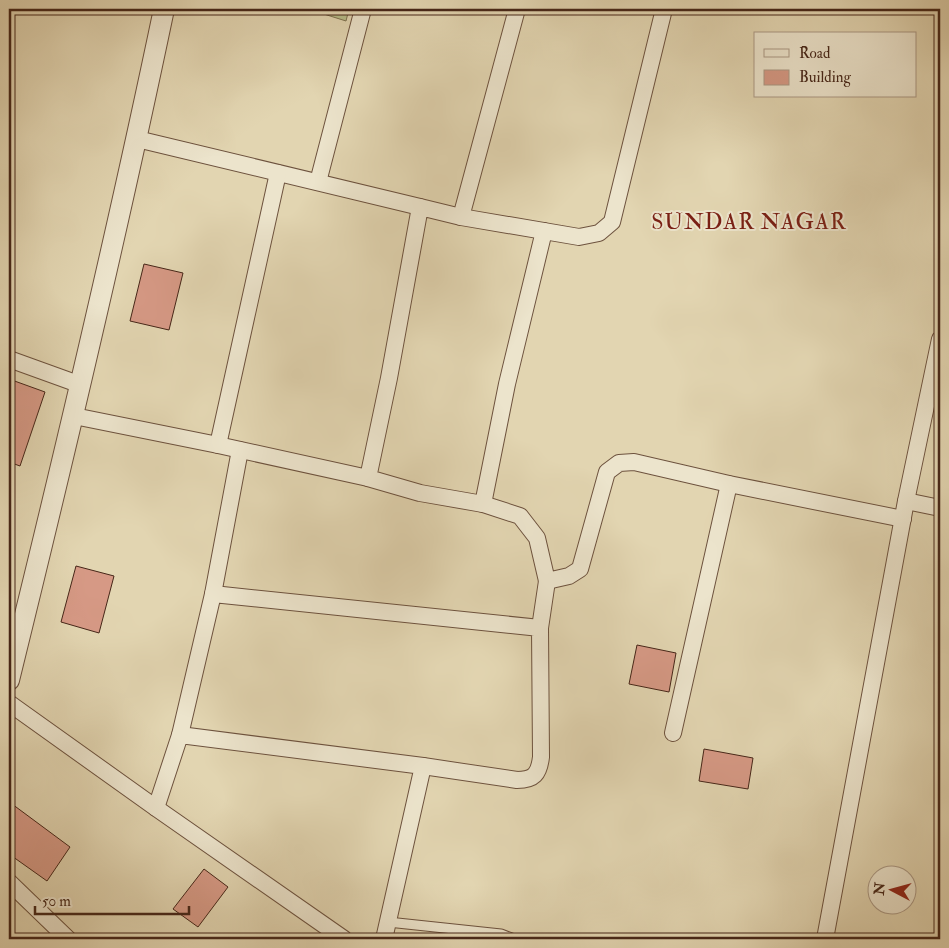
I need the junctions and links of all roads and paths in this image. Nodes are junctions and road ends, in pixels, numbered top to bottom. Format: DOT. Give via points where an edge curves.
graph roads {
  1 [pos="164,9"];
  2 [pos="363,9"];
  3 [pos="516,9"];
  4 [pos="664,9"];
  5 [pos="137,139"];
  6 [pos="278,173"];
  7 [pos="318,182"];
  8 [pos="420,207"];
  9 [pos="461,217"];
  10 [pos="544,231"];
  11 [pos="939,350"];
  12 [pos="9,359"];
  13 [pos="81,385"];
  14 [pos="74,416"];
  15 [pos="218,445"];
  16 [pos="240,450"];
  17 [pos="368,478"];
  18 [pos="729,484"];
  19 [pos="906,501"];
  20 [pos="483,504"];
  21 [pos="940,508"];
  22 [pos="903,519"];
  23 [pos="547,581"];
  24 [pos="214,594"];
  25 [pos="540,628"];
  26 [pos="9,680"];
  27 [pos="9,703"];
  28 [pos="673,733"];
  29 [pos="180,735"];
  30 [pos="424,766"];
  31 [pos="156,808"];
  32 [pos="9,882"];
  33 [pos="388,922"];
  34 [pos="68,939"];
  35 [pos="344,939"];
  36 [pos="384,939"];
  37 [pos="514,939"];
  38 [pos="825,939"];
  1 -- 5 [label="street"];
  2 -- 7 [label="street"];
  3 -- 9 [label="street"];
  4 -- 10 [label="street" via="612,222 599,233 579,237"];
  5 -- 6 [label="street"];
  5 -- 13 [label="street"];
  6 -- 7 [label="street"];
  6 -- 15 [label="street"];
  7 -- 8 [label="street"];
  8 -- 9 [label="street"];
  8 -- 17 [label="street"];
  9 -- 10 [label="street"];
  10 -- 20 [label="street"];
  11 -- 19 [label="street"];
  12 -- 13 [label="street"];
  13 -- 14 [label="street"];
  14 -- 15 [label="street"];
  14 -- 26 [label="street"];
  15 -- 16 [label="street"];
  16 -- 17 [label="street"];
  16 -- 24 [label="street"];
  17 -- 20 [label="street" via="420,493"];
  18 -- 22 [label="street"];
  18 -- 23 [label="street" via="634,462 619,463 608,472 580,569 570,576"];
  18 -- 28 [label="street"];
  19 -- 21 [label="street"];
  19 -- 22 [label="street"];
  20 -- 23 [label="street" via="520,516 538,538"];
  22 -- 38 [label="street"];
  23 -- 25 [label="street"];
  24 -- 25 [label="street"];
  24 -- 29 [label="street"];
  25 -- 30 [label="street" via="541,757 540,768 535,775 527,780 517,780"];
  27 -- 31 [label="street"];
  29 -- 30 [label="street"];
  29 -- 31 [label="street"];
  30 -- 33 [label="street"];
  31 -- 35 [label="street"];
  32 -- 34 [label="street"];
  33 -- 36 [label="street"];
  33 -- 37 [label="lane" via="501,934"];
}
